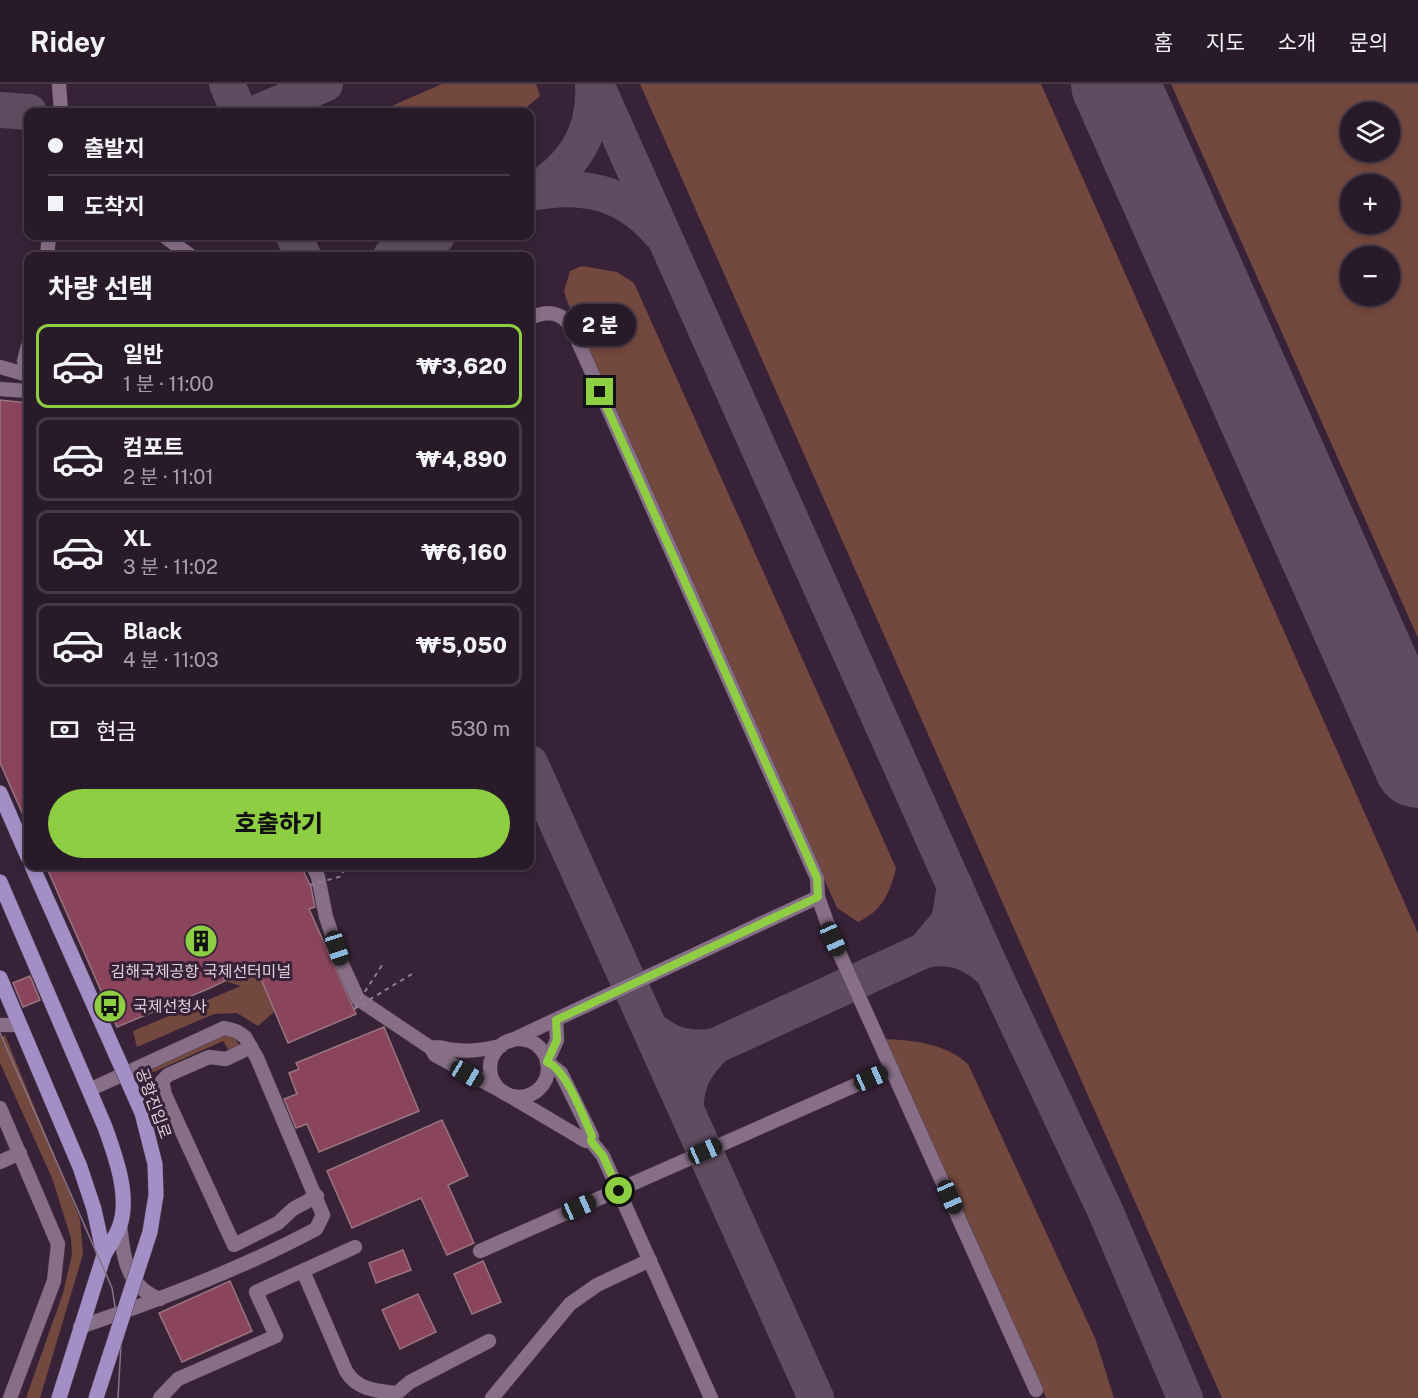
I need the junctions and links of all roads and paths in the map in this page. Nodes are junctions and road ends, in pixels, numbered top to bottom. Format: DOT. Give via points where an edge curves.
graph roads {
  1 [pos="59,84"];
  2 [pos="61,108"];
  3 [pos="169,240"];
  4 [pos="186,252"];
  5 [pos="534,317"];
  6 [pos="0,367"];
  7 [pos="24,374"];
  8 [pos="0,389"];
  9 [pos="24,391"];
  10 [pos="0,793"];
  11 [pos="24,848"];
  12 [pos="34,870"];
  13 [pos="314,870"];
  14 [pos="343,870"];
  15 [pos="0,882"];
  16 [pos="310,885"];
  17 [pos="818,897"];
  18 [pos="384,962"];
  19 [pos="412,974"];
  20 [pos="0,978"];
  21 [pos="556,1020"];
  22 [pos="0,1025"];
  23 [pos="20,1025"];
  24 [pos="505,1043"];
  25 [pos="251,1047"];
  26 [pos="431,1048"];
  27 [pos="547,1062"];
  28 [pos="892,1069"];
  29 [pos="89,1090"];
  30 [pos="505,1093"];
  31 [pos="0,1108"];
  32 [pos="591,1141"];
  33 [pos="20,1154"];
  34 [pos="0,1162"];
  35 [pos="618,1190"];
  36 [pos="317,1196"];
  37 [pos="120,1224"];
  38 [pos="355,1247"];
  39 [pos="480,1251"];
  40 [pos="104,1255"];
  41 [pos="650,1260"];
  42 [pos="303,1271"];
  43 [pos="160,1299"];
  44 [pos="80,1327"];
  45 [pos="489,1341"];
  46 [pos="1036,1390"];
  47 [pos="398,1396"];
  48 [pos="10,1398"];
  49 [pos="59,1398"];
  50 [pos="96,1398"];
  51 [pos="160,1398"];
  52 [pos="492,1398"];
  53 [pos="711,1398"];
  1 -- 2 [label="lane"];
  3 -- 4 [label="lane"];
  5 -- 17 [label="lane" via="547,312 558,314 572,328 817,878"];
  6 -- 7 [label="lane"];
  8 -- 9 [label="lane"];
  10 -- 11 [label="main road"];
  12 -- 50 [label="main road, 공항진입로, bridge" via="142,1113 155,1164 156,1195 150,1232"];
  13 -- 26 [label="lane" via="332,936 358,999"];
  14 -- 16 [label="path, bridge" via="342,876"];
  15 -- 29 [label="main road"];
  17 -- 21 [label="lane"];
  17 -- 28 [label="lane"];
  18 -- 19 [label="path, bridge" via="354,1010"];
  20 -- 23 [label="main road"];
  21 -- 24 [label="lane"];
  21 -- 27 [label="lane" via="557,1040"];
  22 -- 23 [label="lane"];
  23 -- 40 [label="main road" via="80,1167"];
  24 -- 26 [label="lane" via="478,1050"];
  24 -- 27 [label="lane" via="519,1040 537,1046"];
  24 -- 30 [label="lane" via="495,1053 490,1071"];
  25 -- 29 [label="lane" via="245,1037 224,1028"];
  25 -- 36 [label="lane"];
  25 -- 36 [label="lane" via="226,1059 209,1057 168,1074 162,1081 165,1095 234,1245 278,1223 292,1209"];
  26 -- 30 [label="lane" via="435,1055"];
  27 -- 30 [label="lane" via="545,1081 532,1094 514,1097"];
  27 -- 32 [label="lane" via="561,1073"];
  28 -- 35 [label="lane"];
  28 -- 46 [label="lane"];
  29 -- 37 [label="main road" via="116,1159 122,1194"];
  30 -- 32 [label="lane" via="586,1142"];
  31 -- 33 [label="lane"];
  32 -- 35 [label="lane" via="603,1156"];
  33 -- 34 [label="lane"];
  33 -- 48 [label="lane" via="53,1227 58,1263"];
  35 -- 39 [label="lane"];
  35 -- 41 [label="lane"];
  36 -- 43 [label="lane" via="323,1215 316,1229"];
  37 -- 40 [label="main road"];
  37 -- 43 [label="lane" via="131,1277 141,1290"];
  38 -- 42 [label="lane"];
  40 -- 44 [label="main road"];
  41 -- 52 [label="lane" via="575,1299"];
  41 -- 53 [label="lane"];
  42 -- 47 [label="lane" via="351,1379 369,1390"];
  42 -- 51 [label="lane" via="256,1293 276,1336 178,1379"];
  43 -- 44 [label="lane"];
  44 -- 49 [label="main road"];
  45 -- 47 [label="lane" via="410,1382"];
}
